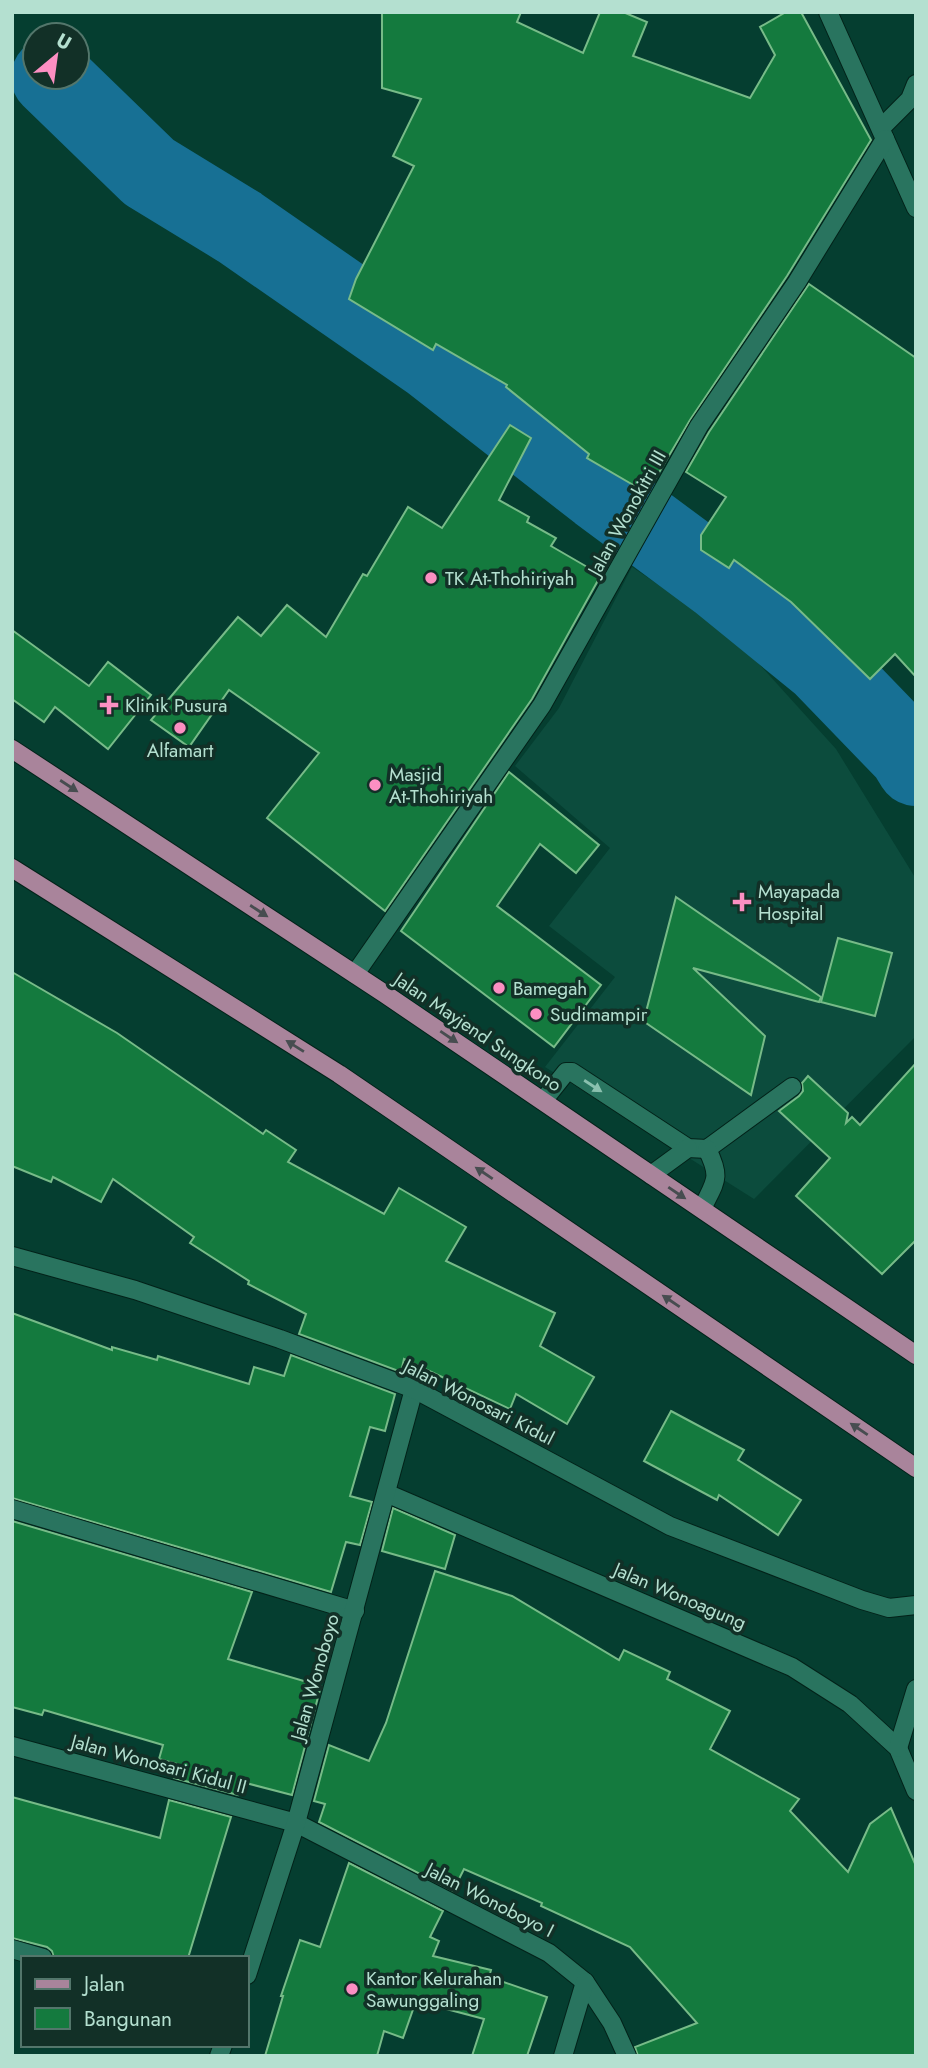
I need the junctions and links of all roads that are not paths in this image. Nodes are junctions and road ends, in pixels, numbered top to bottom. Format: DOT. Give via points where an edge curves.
graph roads {
  1 [pos="828,12"];
  2 [pos="916,85"];
  3 [pos="883,134"];
  4 [pos="916,208"];
  5 [pos="12,749"];
  6 [pos="12,868"];
  7 [pos="355,974"];
  8 [pos="792,1087"];
  9 [pos="542,1101"];
  10 [pos="688,1148"];
  11 [pos="707,1149"];
  12 [pos="651,1175"];
  13 [pos="702,1209"];
  14 [pos="12,1256"];
  15 [pos="916,1355"];
  16 [pos="414,1389"];
  17 [pos="916,1468"];
  18 [pos="386,1493"];
  19 [pos="12,1509"];
  20 [pos="916,1605"];
  21 [pos="355,1611"];
  22 [pos="916,1689"];
  23 [pos="12,1746"];
  24 [pos="898,1748"];
  25 [pos="916,1791"];
  26 [pos="296,1823"];
  27 [pos="12,1949"];
  28 [pos="36,1956"];
  29 [pos="248,1972"];
  30 [pos="585,1982"];
  31 [pos="563,2056"];
  32 [pos="627,2056"];
  1 -- 3 [label="street"];
  2 -- 3 [label="street, Jalan Wonokitri III"];
  3 -- 4 [label="street"];
  3 -- 7 [label="street, Jalan Wonokitri III" via="797,282 699,426 542,705"];
  5 -- 7 [label="main road, Jalan Mayjend Sungkono, one-way"];
  17 -- 6 [label="main road, one-way" via="339,1074"];
  7 -- 9 [label="main road, Jalan Mayjend Sungkono, one-way"];
  8 -- 11 [label="street"];
  9 -- 10 [label="street, one-way" via="566,1072 572,1072"];
  9 -- 12 [label="main road, Jalan Mayjend Sungkono"];
  10 -- 11 [label="street"];
  10 -- 12 [label="street"];
  11 -- 13 [label="street" via="716,1178"];
  12 -- 13 [label="main road, Jalan Mayjend Sungkono, one-way"];
  13 -- 15 [label="main road, Jalan Mayjend Sungkono"];
  14 -- 16 [label="street, Jalan Wonosari Kidul" via="135,1290"];
  16 -- 18 [label="street, Jalan Wonoboyo"];
  16 -- 20 [label="street, Jalan Wonosari Kidul" via="670,1526 862,1601 889,1608"];
  18 -- 21 [label="street, Jalan Wonoboyo"];
  18 -- 24 [label="street, Jalan Wonoagung" via="792,1667 850,1704"];
  19 -- 21 [label="street"];
  21 -- 26 [label="street, Jalan Wonoboyo"];
  22 -- 24 [label="street"];
  23 -- 26 [label="street, Jalan Wonosari Kidul II"];
  24 -- 25 [label="street, Jalan Wonoagung"];
  26 -- 29 [label="street, Jalan Wonoboyo"];
  26 -- 30 [label="street, Jalan Wonoboyo I" via="549,1953"];
  27 -- 28 [label="street"];
  30 -- 31 [label="street"];
  30 -- 32 [label="street, Jalan Wonoboyo I"];
}
